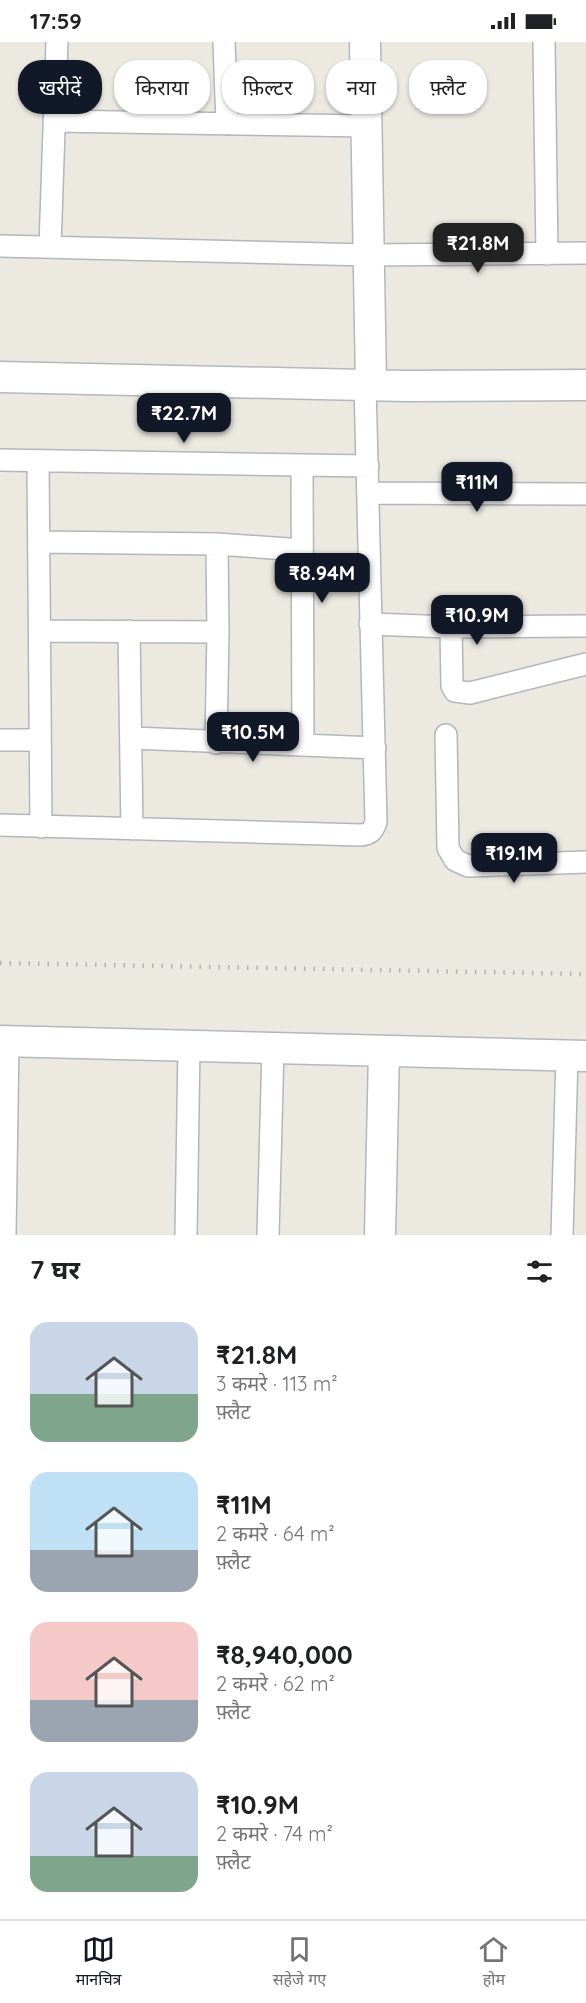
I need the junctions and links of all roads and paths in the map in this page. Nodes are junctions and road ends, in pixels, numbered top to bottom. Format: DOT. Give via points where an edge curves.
graph roads {
  1 [pos="57,42"];
  2 [pos="224,42"];
  3 [pos="365,42"];
  4 [pos="544,42"];
  5 [pos="55,121"];
  6 [pos="227,124"];
  7 [pos="367,126"];
  8 [pos="0,246"];
  9 [pos="50,247"];
  10 [pos="586,253"];
  11 [pos="547,254"];
  12 [pos="369,255"];
  13 [pos="0,377"];
  14 [pos="368,385"];
  15 [pos="586,385"];
  16 [pos="0,460"];
  17 [pos="38,462"];
  18 [pos="302,465"];
  19 [pos="368,466"];
  20 [pos="368,493"];
  21 [pos="586,494"];
  22 [pos="39,542"];
  23 [pos="217,544"];
  24 [pos="302,549"];
  25 [pos="370,624"];
  26 [pos="586,626"];
  27 [pos="452,627"];
  28 [pos="40,631"];
  29 [pos="129,631"];
  30 [pos="218,632"];
  31 [pos="586,664"];
  32 [pos="446,735"];
  33 [pos="132,738"];
  34 [pos="0,740"];
  35 [pos="40,741"];
  36 [pos="216,742"];
  37 [pos="303,744"];
  38 [pos="375,748"];
  39 [pos="0,825"];
  40 [pos="41,827"];
  41 [pos="132,829"];
  42 [pos="586,862"];
  43 [pos="4,1041"];
  44 [pos="189,1046"];
  45 [pos="273,1048"];
  46 [pos="384,1051"];
  47 [pos="576,1056"];
  48 [pos="5,1235"];
  49 [pos="186,1235"];
  50 [pos="268,1235"];
  51 [pos="380,1235"];
  52 [pos="562,1235"];
  1 -- 5 [label="street"];
  2 -- 6 [label="street"];
  3 -- 7 [label="street"];
  4 -- 11 [label="street"];
  5 -- 6 [label="street"];
  5 -- 9 [label="street"];
  6 -- 7 [label="street"];
  7 -- 12 [label="street"];
  8 -- 9 [label="street"];
  9 -- 12 [label="street"];
  10 -- 11 [label="street"];
  11 -- 12 [label="street"];
  12 -- 14 [label="street"];
  13 -- 14 [label="street"];
  14 -- 15 [label="street"];
  14 -- 19 [label="street"];
  16 -- 17 [label="street"];
  17 -- 18 [label="street"];
  17 -- 22 [label="street"];
  18 -- 19 [label="street"];
  18 -- 24 [label="street"];
  19 -- 20 [label="street"];
  20 -- 21 [label="street"];
  20 -- 25 [label="street"];
  22 -- 23 [label="street"];
  22 -- 28 [label="street"];
  23 -- 24 [label="street"];
  23 -- 30 [label="street"];
  24 -- 37 [label="street"];
  25 -- 27 [label="street"];
  25 -- 38 [label="street"];
  26 -- 27 [label="street"];
  27 -- 31 [label="street" via="454,691 470,693"];
  28 -- 29 [label="street"];
  28 -- 35 [label="street"];
  29 -- 30 [label="street"];
  29 -- 33 [label="street"];
  30 -- 36 [label="street"];
  32 -- 42 [label="street" via="448,848 454,860 468,866"];
  33 -- 36 [label="street"];
  33 -- 41 [label="street"];
  34 -- 35 [label="street"];
  35 -- 40 [label="street"];
  36 -- 37 [label="street"];
  37 -- 38 [label="street"];
  38 -- 41 [label="street" via="376,822 366,834"];
  39 -- 40 [label="street"];
  40 -- 41 [label="street"];
  43 -- 44 [label="street"];
  43 -- 48 [label="street"];
  44 -- 45 [label="street"];
  44 -- 49 [label="street"];
  45 -- 46 [label="street"];
  45 -- 50 [label="street"];
  46 -- 47 [label="street"];
  46 -- 51 [label="street"];
  47 -- 52 [label="street"];
}
